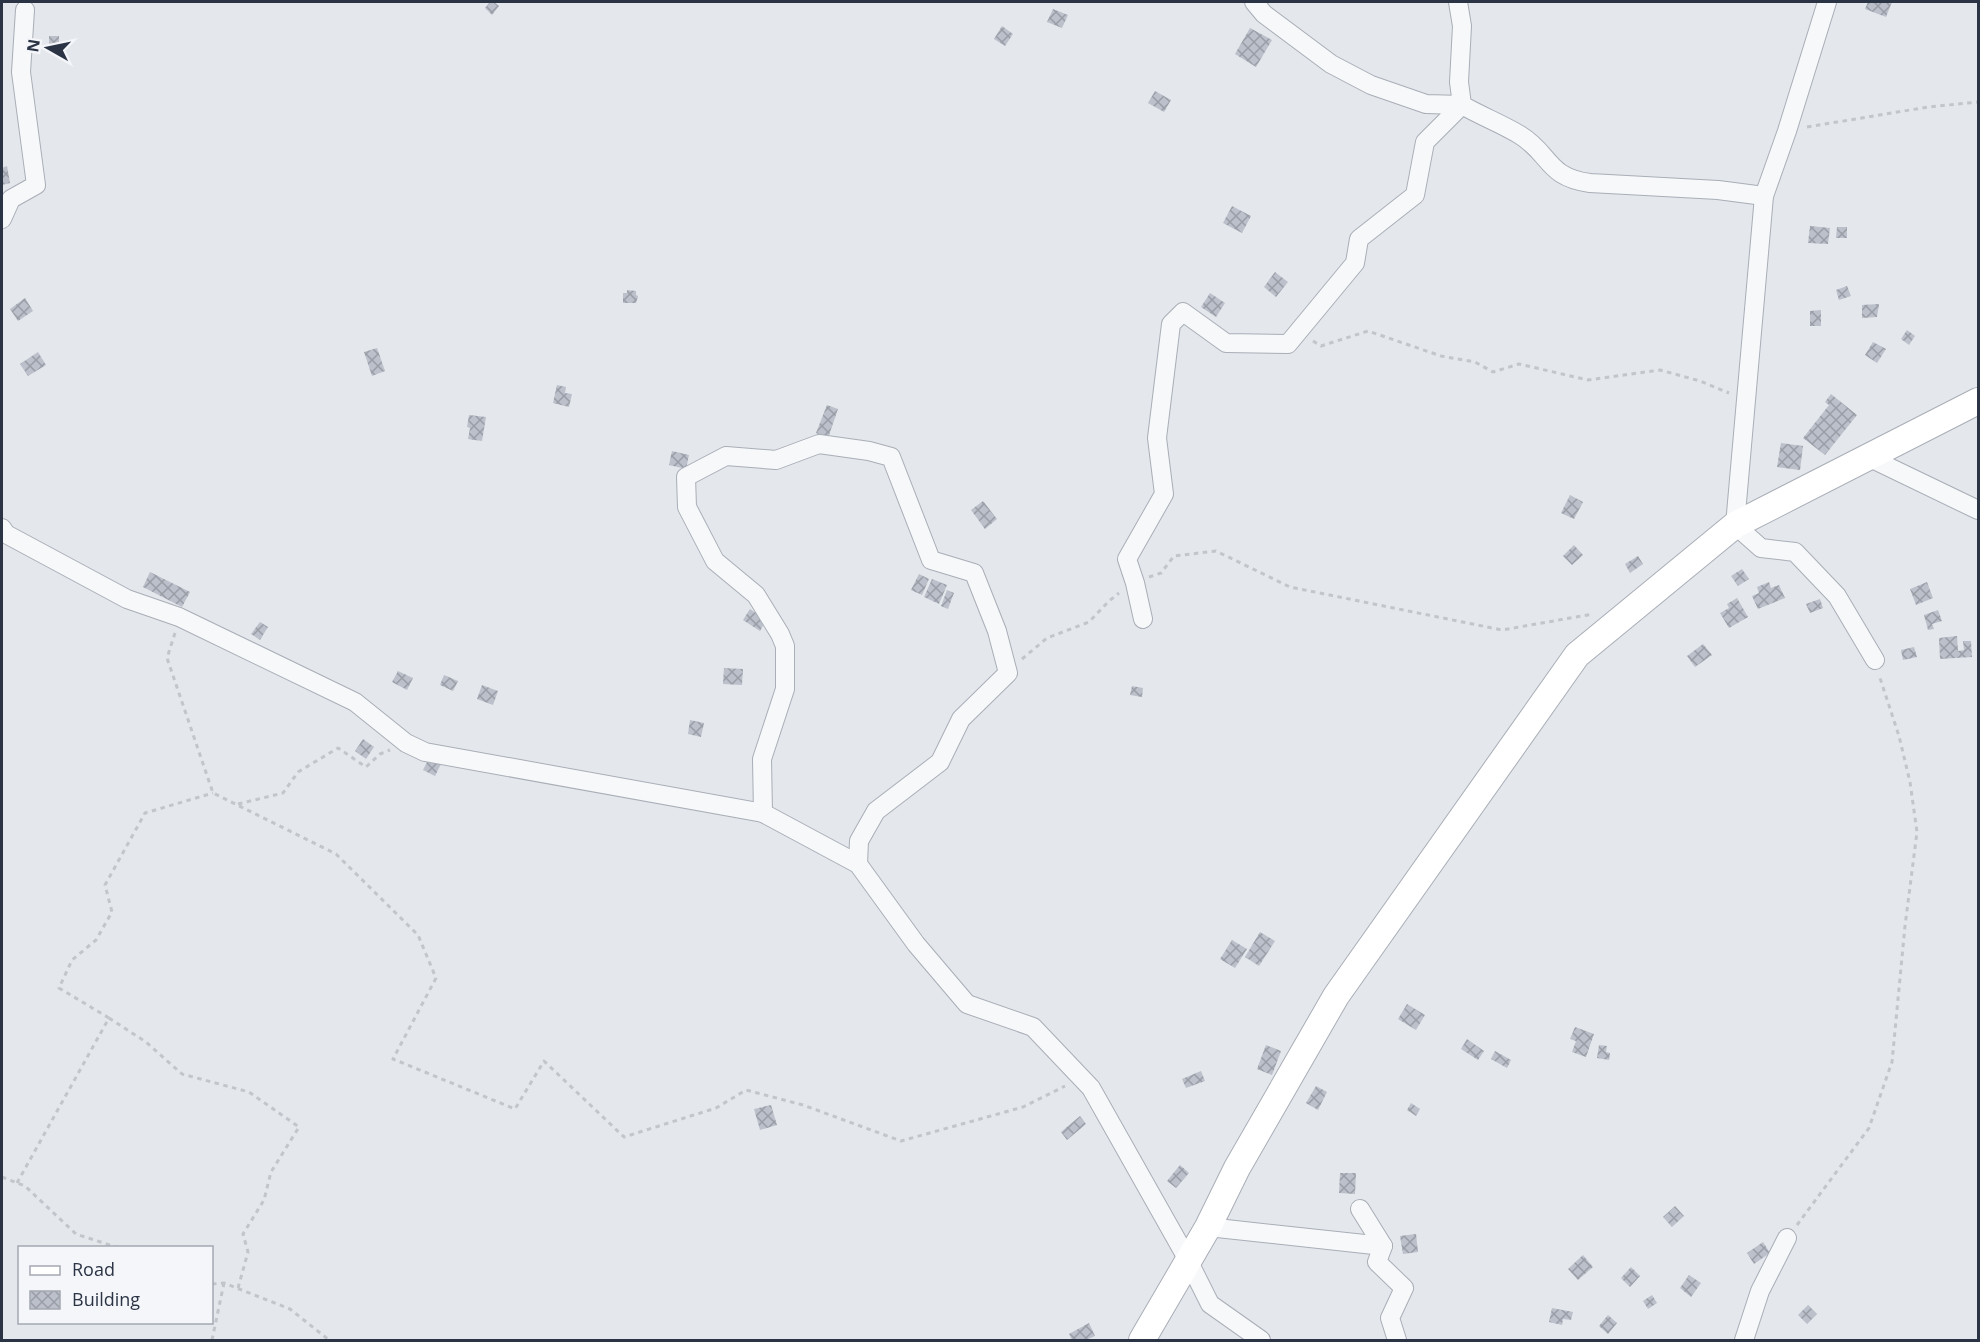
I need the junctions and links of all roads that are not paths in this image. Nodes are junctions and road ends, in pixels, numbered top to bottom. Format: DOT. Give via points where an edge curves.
graph roads {
  1 [pos="1254,2"];
  2 [pos="1458,2"];
  3 [pos="1827,2"];
  4 [pos="26,10"];
  5 [pos="1462,105"];
  6 [pos="1764,196"];
  7 [pos="2,219"];
  8 [pos="1978,400"];
  9 [pos="1868,457"];
  10 [pos="1978,510"];
  11 [pos="1735,525"];
  12 [pos="2,528"];
  13 [pos="1143,619"];
  14 [pos="1875,660"];
  15 [pos="763,813"];
  16 [pos="858,864"];
  17 [pos="1360,1209"];
  18 [pos="1208,1227"];
  19 [pos="1786,1238"];
  20 [pos="1383,1246"];
  21 [pos="1188,1260"];
  22 [pos="1142,1341"];
  23 [pos="1261,1341"];
  24 [pos="1397,1341"];
  25 [pos="1744,1341"];
  1 -- 5 [label="street" via="1264,14 1331,64 1371,85 1426,104"];
  2 -- 5 [label="street" via="1462,26"];
  3 -- 6 [label="street"];
  4 -- 7 [label="street" via="21,72 36,184 11,199"];
  5 -- 6 [label="street" via="1532,143 1556,171 1573,181"];
  5 -- 13 [label="street" via="1425,142 1415,195 1359,239 1355,263 1288,344 1226,343 1183,312 1171,324 1157,438 1164,494 1127,559"];
  6 -- 11 [label="street"];
  8 -- 9 [label="street"];
  9 -- 10 [label="street"];
  9 -- 11 [label="street"];
  11 -- 14 [label="street" via="1761,548 1796,552 1837,596"];
  11 -- 18 [label="street" via="1577,655 1336,996 1237,1168"];
  12 -- 15 [label="street" via="6,534 127,599 180,617 355,702 406,743 424,752"];
  15 -- 16 [label="street"];
  15 -- 16 [label="street" via="762,759 785,689 785,646 756,595 715,561 687,507 686,477 726,456 776,460 819,444 891,457 931,560 974,573 997,631 1008,673 961,719 940,762 876,811 859,841"];
  16 -- 21 [label="street" via="916,944 967,1004 1033,1026 1083,1077"];
  17 -- 20 [label="street"];
  18 -- 20 [label="street"];
  18 -- 21 [label="street"];
  19 -- 25 [label="street" via="1760,1291"];
  20 -- 24 [label="street" via="1377,1262 1404,1288 1390,1318"];
  21 -- 22 [label="street"];
  21 -- 23 [label="street" via="1210,1304"];
}
